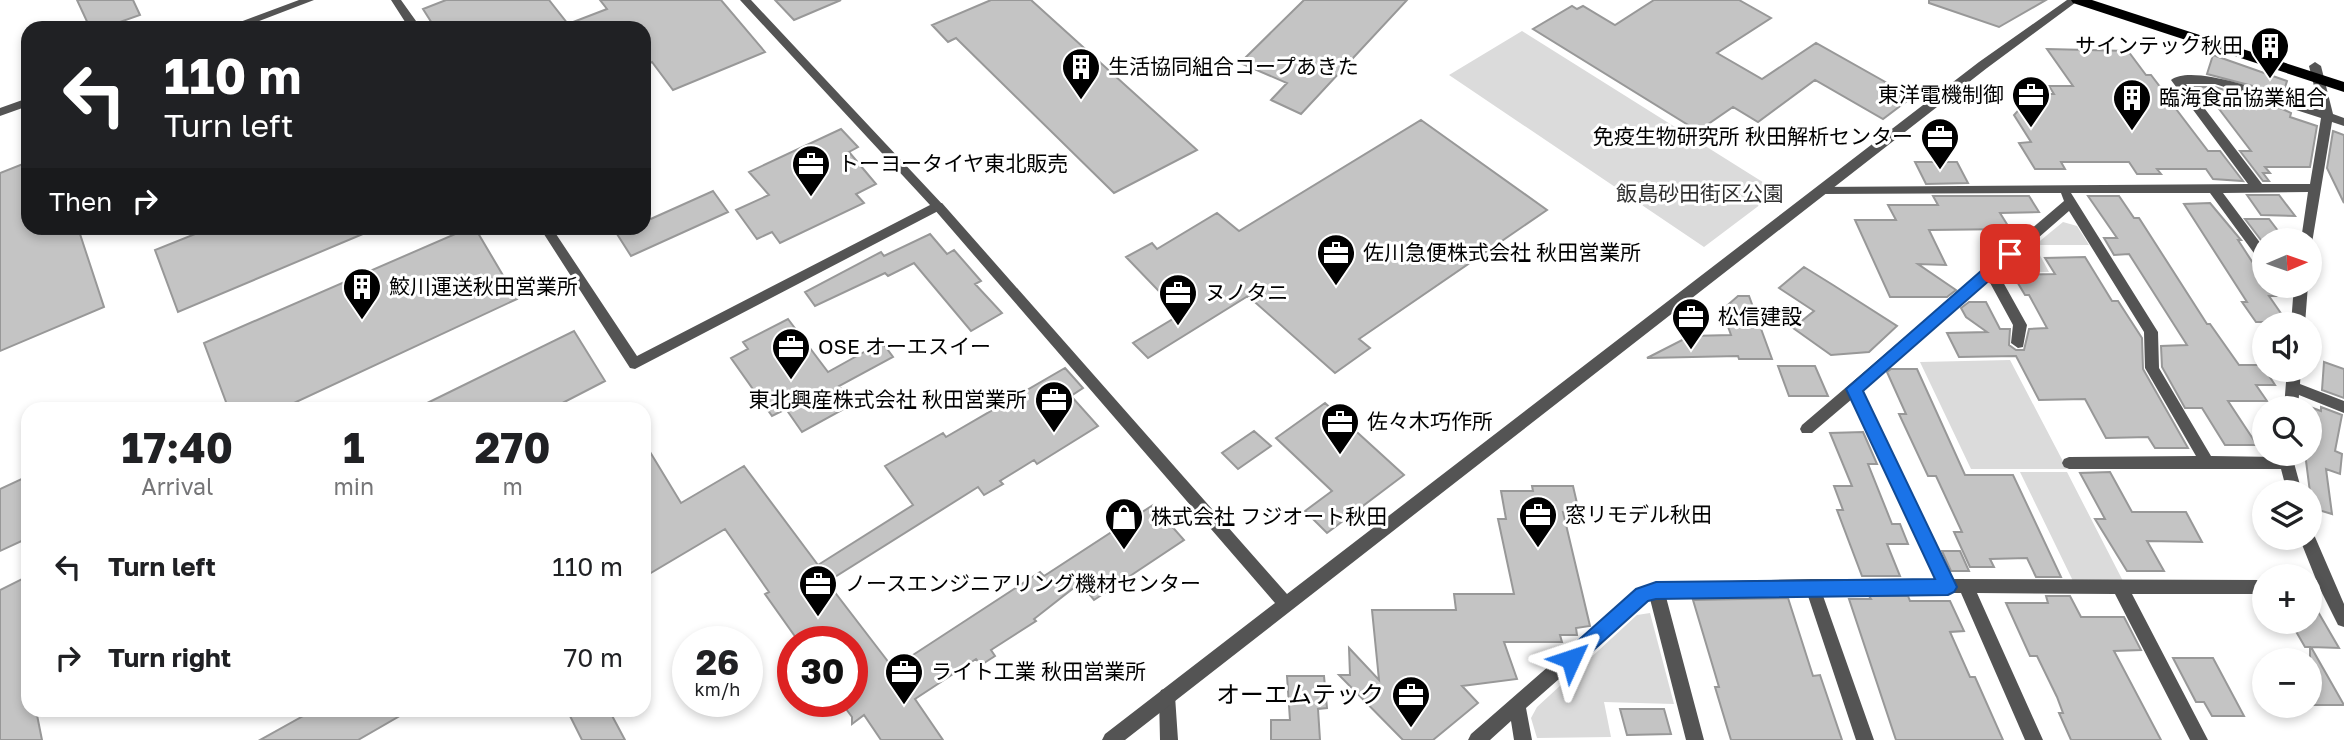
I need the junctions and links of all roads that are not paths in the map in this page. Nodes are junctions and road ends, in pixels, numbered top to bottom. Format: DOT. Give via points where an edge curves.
graph roads {
  1 [pos="309,0"];
  2 [pos="396,0"];
  3 [pos="745,0"];
  4 [pos="2076,0"];
  5 [pos="2107,0"];
  6 [pos="250,21"];
  7 [pos="410,21"];
  8 [pos="2316,72"];
  9 [pos="2344,76"];
  10 [pos="2344,87"];
  11 [pos="21,104"];
  12 [pos="0,112"];
  13 [pos="2327,115"];
  14 [pos="2344,122"];
  15 [pos="2062,188"];
  16 [pos="2213,188"];
  17 [pos="2258,188"];
  18 [pos="2315,188"];
  19 [pos="1822,190"];
  20 [pos="2070,203"];
  21 [pos="938,206"];
  22 [pos="2309,228"];
  23 [pos="550,235"];
  24 [pos="2252,241"];
  25 [pos="1990,271"];
  26 [pos="2018,343"];
  27 [pos="2293,382"];
  28 [pos="2293,387"];
  29 [pos="1854,389"];
  30 [pos="2292,396"];
  31 [pos="2344,407"];
  32 [pos="1807,429"];
  33 [pos="2252,460"];
  34 [pos="2070,463"];
  35 [pos="2207,463"];
  36 [pos="1812,586"];
  37 [pos="1948,587"];
  38 [pos="1966,587"];
  39 [pos="2120,587"];
  40 [pos="2252,587"];
  41 [pos="1656,590"];
  42 [pos="2322,592"];
  43 [pos="1285,603"];
  44 [pos="2344,620"];
  45 [pos="1167,696"];
  46 [pos="1517,707"];
  47 [pos="1111,740"];
  48 [pos="1169,740"];
  49 [pos="1477,740"];
  50 [pos="1523,740"];
  51 [pos="1695,740"];
  52 [pos="1865,740"];
  53 [pos="2034,740"];
  54 [pos="2199,740"];
  1 -- 6 [label="street"];
  2 -- 7 [label="street"];
  3 -- 21 [label="street"];
  4 -- 8 [label="main road"];
  4 -- 19 [label="street" via="1983,65"];
  5 -- 8 [label="main road"];
  8 -- 9 [label="main road"];
  8 -- 10 [label="main road"];
  8 -- 13 [label="street"];
  11 -- 12 [label="street"];
  13 -- 14 [label="street"];
  13 -- 17 [label="street" via="2216,80 2177,80"];
  13 -- 18 [label="street"];
  15 -- 16 [label="street"];
  15 -- 19 [label="street"];
  15 -- 20 [label="street"];
  16 -- 17 [label="street"];
  16 -- 24 [label="street"];
  17 -- 18 [label="street"];
  18 -- 22 [label="street"];
  19 -- 43 [label="street"];
  20 -- 25 [label="street"];
  20 -- 35 [label="street" via="2151,332 2152,368"];
  21 -- 23 [label="street" via="635,364"];
  21 -- 43 [label="street"];
  25 -- 26 [label="street" via="2020,325"];
  25 -- 29 [label="street"];
  27 -- 28 [label="street"];
  28 -- 30 [label="street"];
  28 -- 31 [label="street"];
  29 -- 32 [label="street"];
  29 -- 37 [label="street"];
  33 -- 35 [label="street"];
  34 -- 35 [label="street"];
  36 -- 37 [label="street"];
  36 -- 41 [label="street"];
  36 -- 52 [label="street"];
  37 -- 38 [label="street"];
  38 -- 39 [label="street"];
  38 -- 53 [label="street"];
  39 -- 40 [label="street"];
  39 -- 54 [label="street"];
  41 -- 46 [label="street" via="1642,595"];
  41 -- 51 [label="street"];
  42 -- 44 [label="street"];
  43 -- 45 [label="street"];
  45 -- 47 [label="street"];
  45 -- 48 [label="street"];
  46 -- 49 [label="street"];
  46 -- 50 [label="street"];
}
